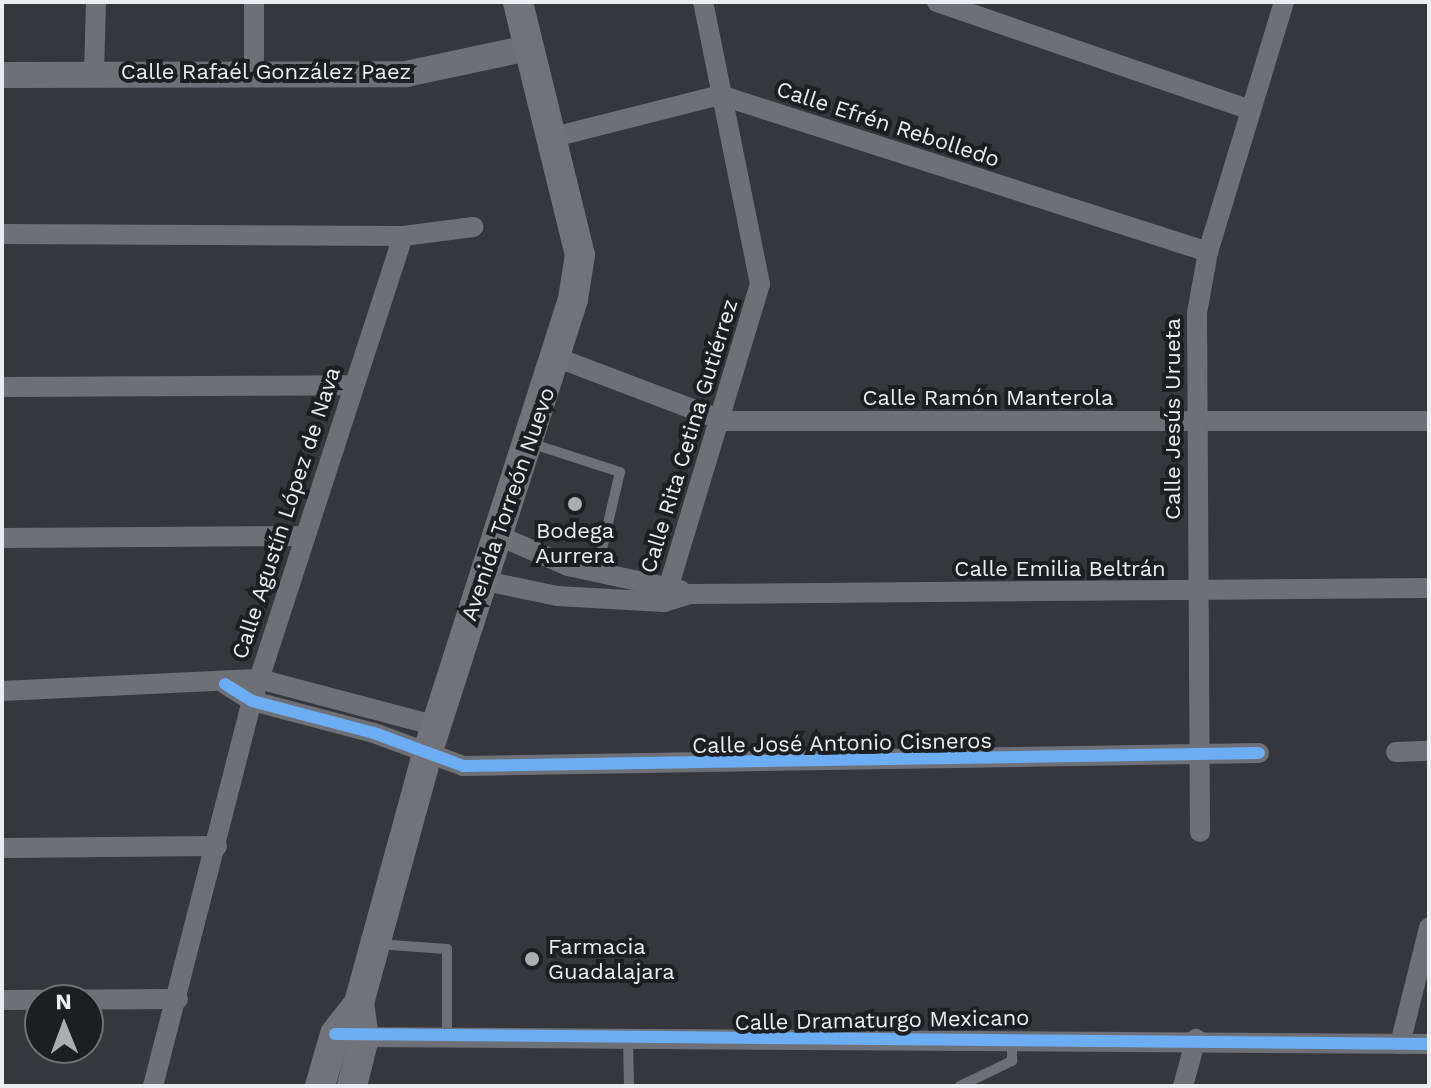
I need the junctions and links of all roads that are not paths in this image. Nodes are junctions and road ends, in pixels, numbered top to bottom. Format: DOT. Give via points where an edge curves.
graph roads {
  1 [pos="96,2"];
  2 [pos="254,2"];
  3 [pos="518,2"];
  4 [pos="703,2"];
  5 [pos="937,2"];
  6 [pos="1284,2"];
  7 [pos="528,48"];
  8 [pos="254,70"];
  9 [pos="94,73"];
  10 [pos="2,75"];
  11 [pos="720,95"];
  12 [pos="1248,109"];
  13 [pos="550,138"];
  14 [pos="473,227"];
  15 [pos="2,234"];
  16 [pos="403,236"];
  17 [pos="1208,252"];
  18 [pos="558,358"];
  19 [pos="351,385"];
  20 [pos="2,387"];
  21 [pos="724,421"];
  22 [pos="1429,421"];
  23 [pos="1199,423"];
  24 [pos="528,443"];
  25 [pos="495,534"];
  26 [pos="305,536"];
  27 [pos="2,538"];
  28 [pos="596,574"];
  29 [pos="481,580"];
  30 [pos="1429,588"];
  31 [pos="1196,592"];
  32 [pos="666,594"];
  33 [pos="259,679"];
  34 [pos="225,684"];
  35 [pos="2,691"];
  36 [pos="252,701"];
  37 [pos="432,740"];
  38 [pos="1429,751"];
  39 [pos="1396,752"];
  40 [pos="1259,753"];
  41 [pos="1197,759"];
  42 [pos="1200,832"];
  43 [pos="217,846"];
  44 [pos="2,848"];
  45 [pos="1429,928"];
  46 [pos="375,944"];
  47 [pos="178,999"];
  48 [pos="2,1000"];
  49 [pos="350,1036"];
  50 [pos="1012,1038"];
  51 [pos="1196,1039"];
  52 [pos="447,1040"];
  53 [pos="628,1042"];
  54 [pos="1400,1044"];
  55 [pos="1429,1044"];
  56 [pos="153,1086"];
  57 [pos="320,1086"];
  58 [pos="352,1086"];
  59 [pos="629,1086"];
  60 [pos="960,1086"];
  61 [pos="1183,1086"];
  1 -- 9 [label="street"];
  2 -- 8 [label="street"];
  3 -- 7 [label="main road, Avenida Torreón Nuevo"];
  4 -- 11 [label="street, Calle Rita Cetina Gutiérrez"];
  5 -- 12 [label="street"];
  6 -- 12 [label="street, Calle Jesús Urueta"];
  7 -- 8 [label="street, Calle Rafaél González Paez" via="406,74"];
  7 -- 13 [label="main road, Avenida Torreón Nuevo"];
  8 -- 9 [label="street, Calle Rafaél González Paez"];
  9 -- 10 [label="street, Calle Rafaél González Paez"];
  11 -- 13 [label="street"];
  11 -- 17 [label="street, Calle Efrén Rebolledo"];
  11 -- 21 [label="street, Calle Rita Cetina Gutiérrez" via="760,284"];
  12 -- 17 [label="street, Calle Jesús Urueta"];
  13 -- 18 [label="main road, Avenida Torreón Nuevo" via="580,255"];
  14 -- 16 [label="street"];
  15 -- 16 [label="street"];
  16 -- 19 [label="street, Calle Agustín López de Nava"];
  17 -- 23 [label="street, Calle Jesús Urueta" via="1197,313"];
  18 -- 21 [label="street, Calle Ramón Manterola"];
  18 -- 24 [label="main road, Avenida Torreón Nuevo"];
  19 -- 20 [label="street"];
  19 -- 26 [label="street, Calle Agustín López de Nava"];
  21 -- 23 [label="street, Calle Ramón Manterola"];
  21 -- 32 [label="street, Calle Rita Cetina Gutiérrez"];
  22 -- 23 [label="street, Calle Ramón Manterola"];
  23 -- 31 [label="street, Calle Jesús Urueta"];
  24 -- 25 [label="main road, Avenida Torreón Nuevo"];
  24 -- 28 [label="lane" via="620,472"];
  25 -- 28 [label="street, Calle Emilia Beltrán"];
  25 -- 29 [label="main road, Avenida Torreón Nuevo"];
  26 -- 27 [label="street"];
  26 -- 33 [label="street, Calle Agustín López de Nava"];
  28 -- 32 [label="street, Calle Emilia Beltrán"];
  29 -- 32 [label="street, Calle Emilia Beltrán" via="557,596"];
  29 -- 37 [label="main road, Avenida Torreón Nuevo"];
  30 -- 31 [label="street, Calle Emilia Beltrán"];
  31 -- 32 [label="street, Calle Emilia Beltrán"];
  31 -- 41 [label="street, Calle Jesús Urueta"];
  33 -- 34 [label="street"];
  33 -- 36 [label="street, Calle Agustín López de Nava"];
  33 -- 37 [label="street"];
  34 -- 35 [label="street"];
  34 -- 36 [label="street"];
  36 -- 37 [label="street"];
  36 -- 43 [label="street, Calle Agustín López de Nava"];
  37 -- 41 [label="street, Calle José Antonio Cisneros" via="463,766"];
  37 -- 46 [label="main road, Avenida Torreón Nuevo"];
  38 -- 39 [label="street"];
  40 -- 41 [label="street, Calle José Antonio Cisneros"];
  41 -- 42 [label="street, Calle Jesús Urueta"];
  43 -- 44 [label="street"];
  43 -- 47 [label="street, Calle Agustín López de Nava"];
  45 -- 54 [label="street"];
  46 -- 49 [label="main road, Avenida Torreón Nuevo"];
  46 -- 52 [label="lane" via="447,949"];
  47 -- 48 [label="street"];
  47 -- 56 [label="street, Calle Agustín López de Nava"];
  49 -- 52 [label="street, Calle Dramaturgo Mexicano"];
  49 -- 57 [label="main road, Avenida Torreón Nuevo"];
  49 -- 58 [label="main road, Avenida Torreón Nuevo"];
  50 -- 51 [label="street, Calle Dramaturgo Mexicano"];
  50 -- 53 [label="street, Calle Dramaturgo Mexicano"];
  50 -- 60 [label="lane" via="1012,1061"];
  51 -- 54 [label="street, Calle Dramaturgo Mexicano"];
  51 -- 61 [label="street"];
  52 -- 53 [label="street, Calle Dramaturgo Mexicano"];
  53 -- 59 [label="lane"];
  54 -- 55 [label="street, Calle Dramaturgo Mexicano"];
}
